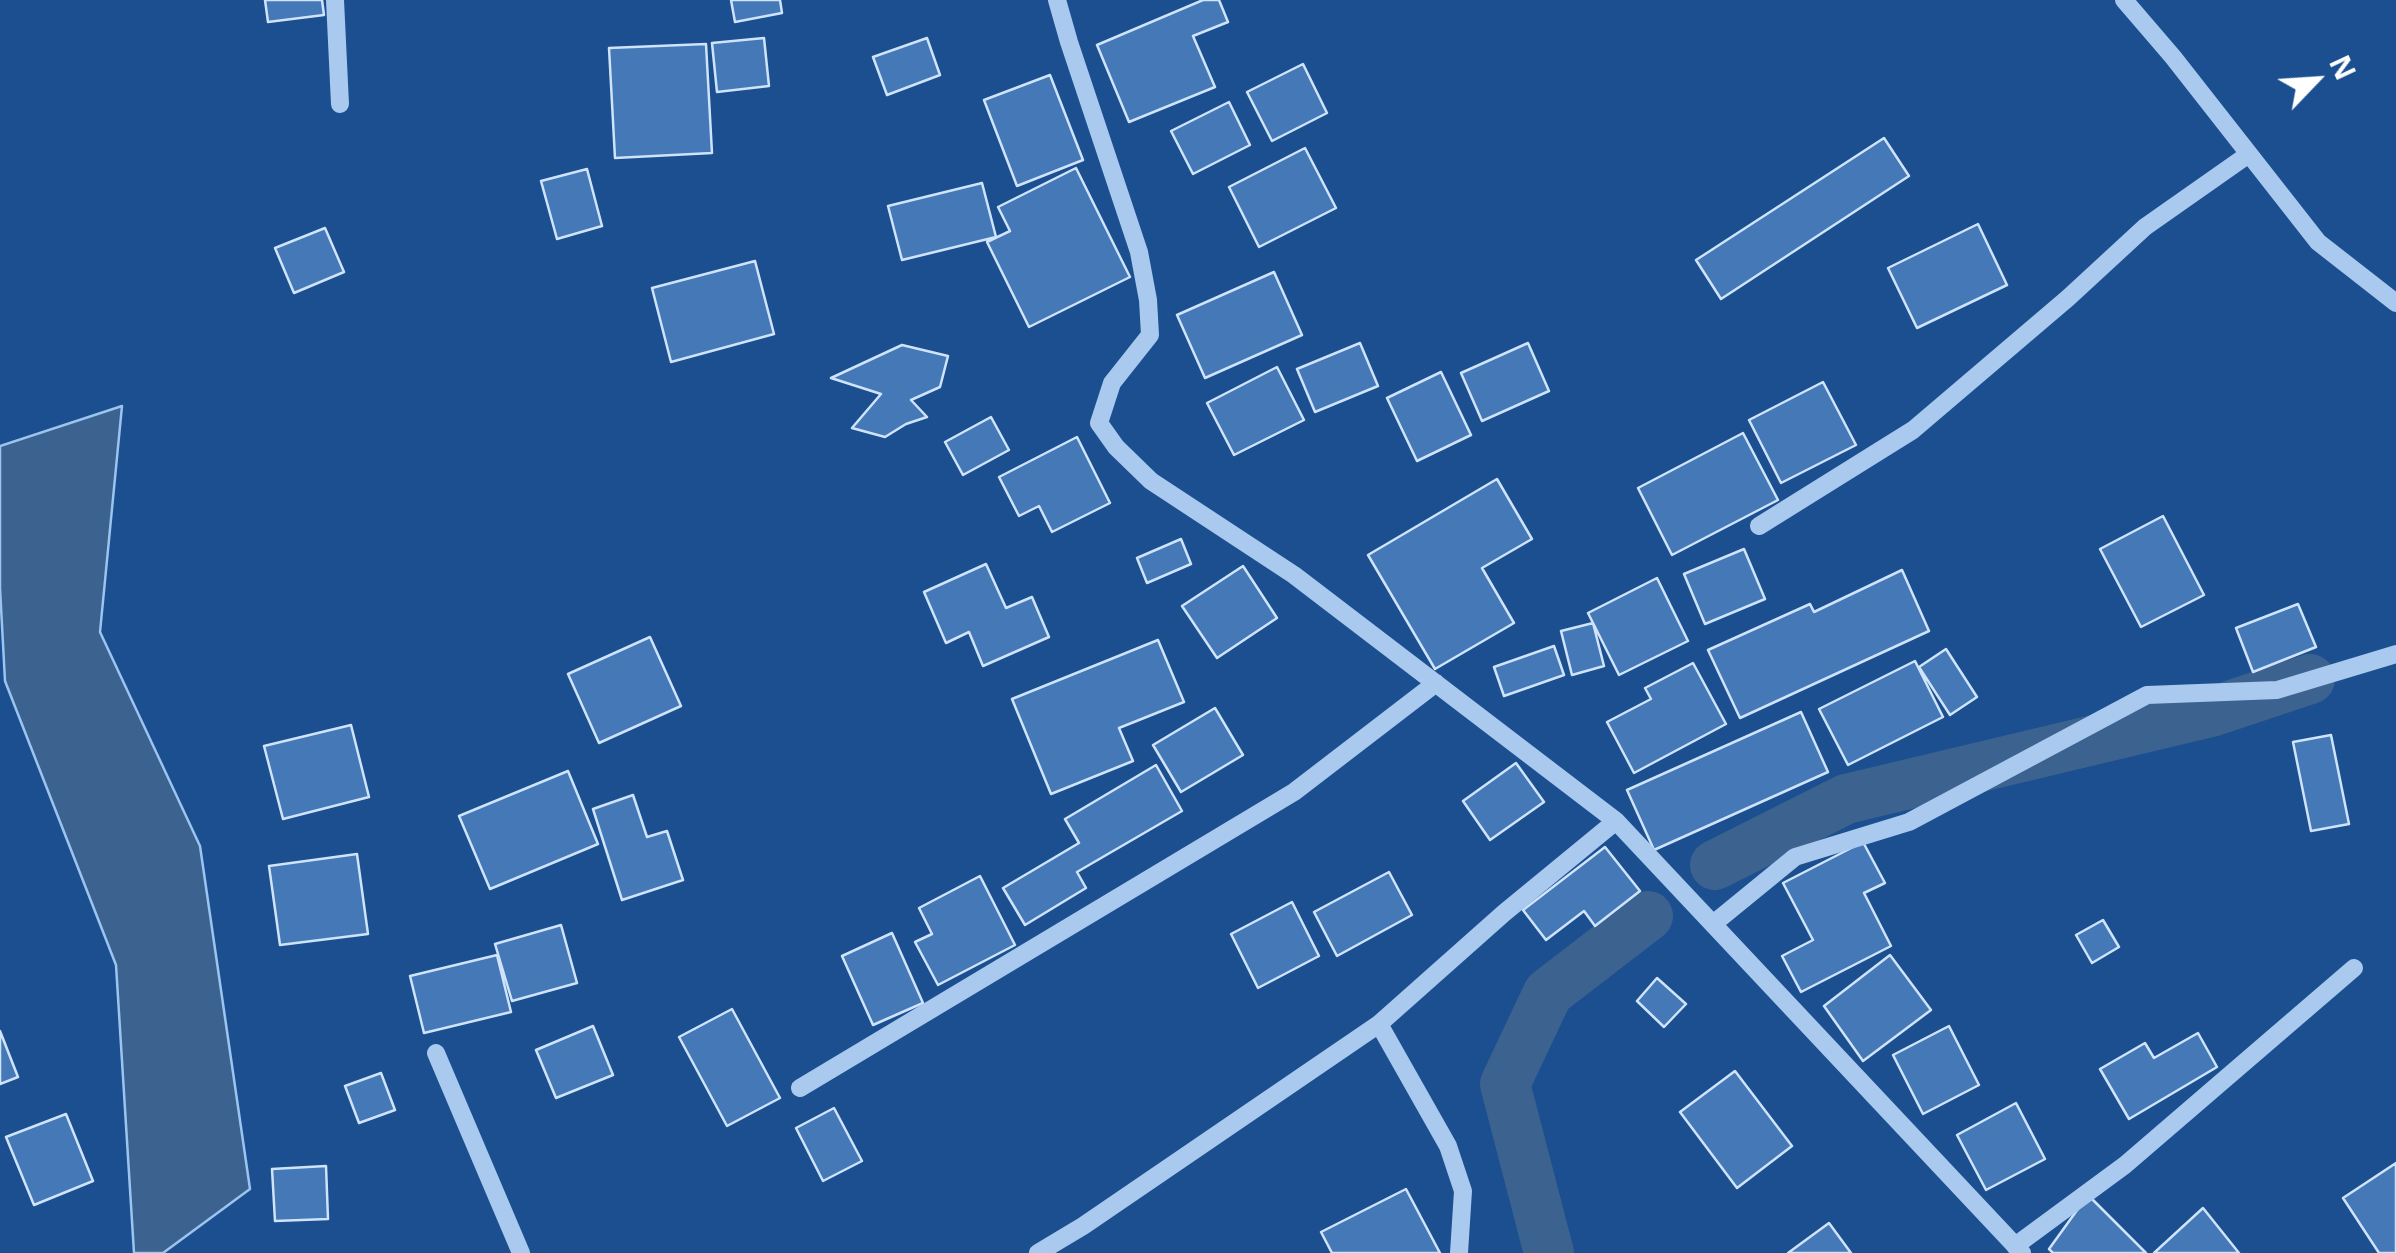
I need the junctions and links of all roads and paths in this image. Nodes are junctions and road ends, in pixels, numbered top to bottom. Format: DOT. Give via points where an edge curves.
graph roads {
  1 [pos="335,0"];
  2 [pos="1057,0"];
  3 [pos="2124,0"];
  4 [pos="340,104"];
  5 [pos="2249,154"];
  6 [pos="2396,303"];
  7 [pos="1759,526"];
  8 [pos="2396,654"];
  9 [pos="1436,683"];
  10 [pos="1616,821"];
  11 [pos="1713,924"];
  12 [pos="2354,968"];
  13 [pos="1379,1024"];
  14 [pos="436,1052"];
  15 [pos="800,1088"];
  16 [pos="2019,1249"];
  17 [pos="521,1253"];
  18 [pos="1038,1253"];
  19 [pos="1459,1253"];
  1 -- 4 [label="street"];
  2 -- 9 [label="street" via="1139,252 1148,300 1150,335 1112,383 1098,423 1151,481 1294,575"];
  3 -- 5 [label="street"];
  5 -- 6 [label="street" via="2318,242"];
  5 -- 7 [label="street" via="2145,227 1913,430"];
  8 -- 11 [label="street" via="2278,690 2147,695 1909,822 1795,857"];
  9 -- 10 [label="street"];
  9 -- 15 [label="street" via="1294,792"];
  10 -- 11 [label="street"];
  10 -- 13 [label="street"];
  11 -- 16 [label="street"];
  12 -- 16 [label="street"];
  13 -- 18 [label="street"];
  13 -- 19 [label="street" via="1448,1146 1463,1191"];
  14 -- 17 [label="street"];
}
